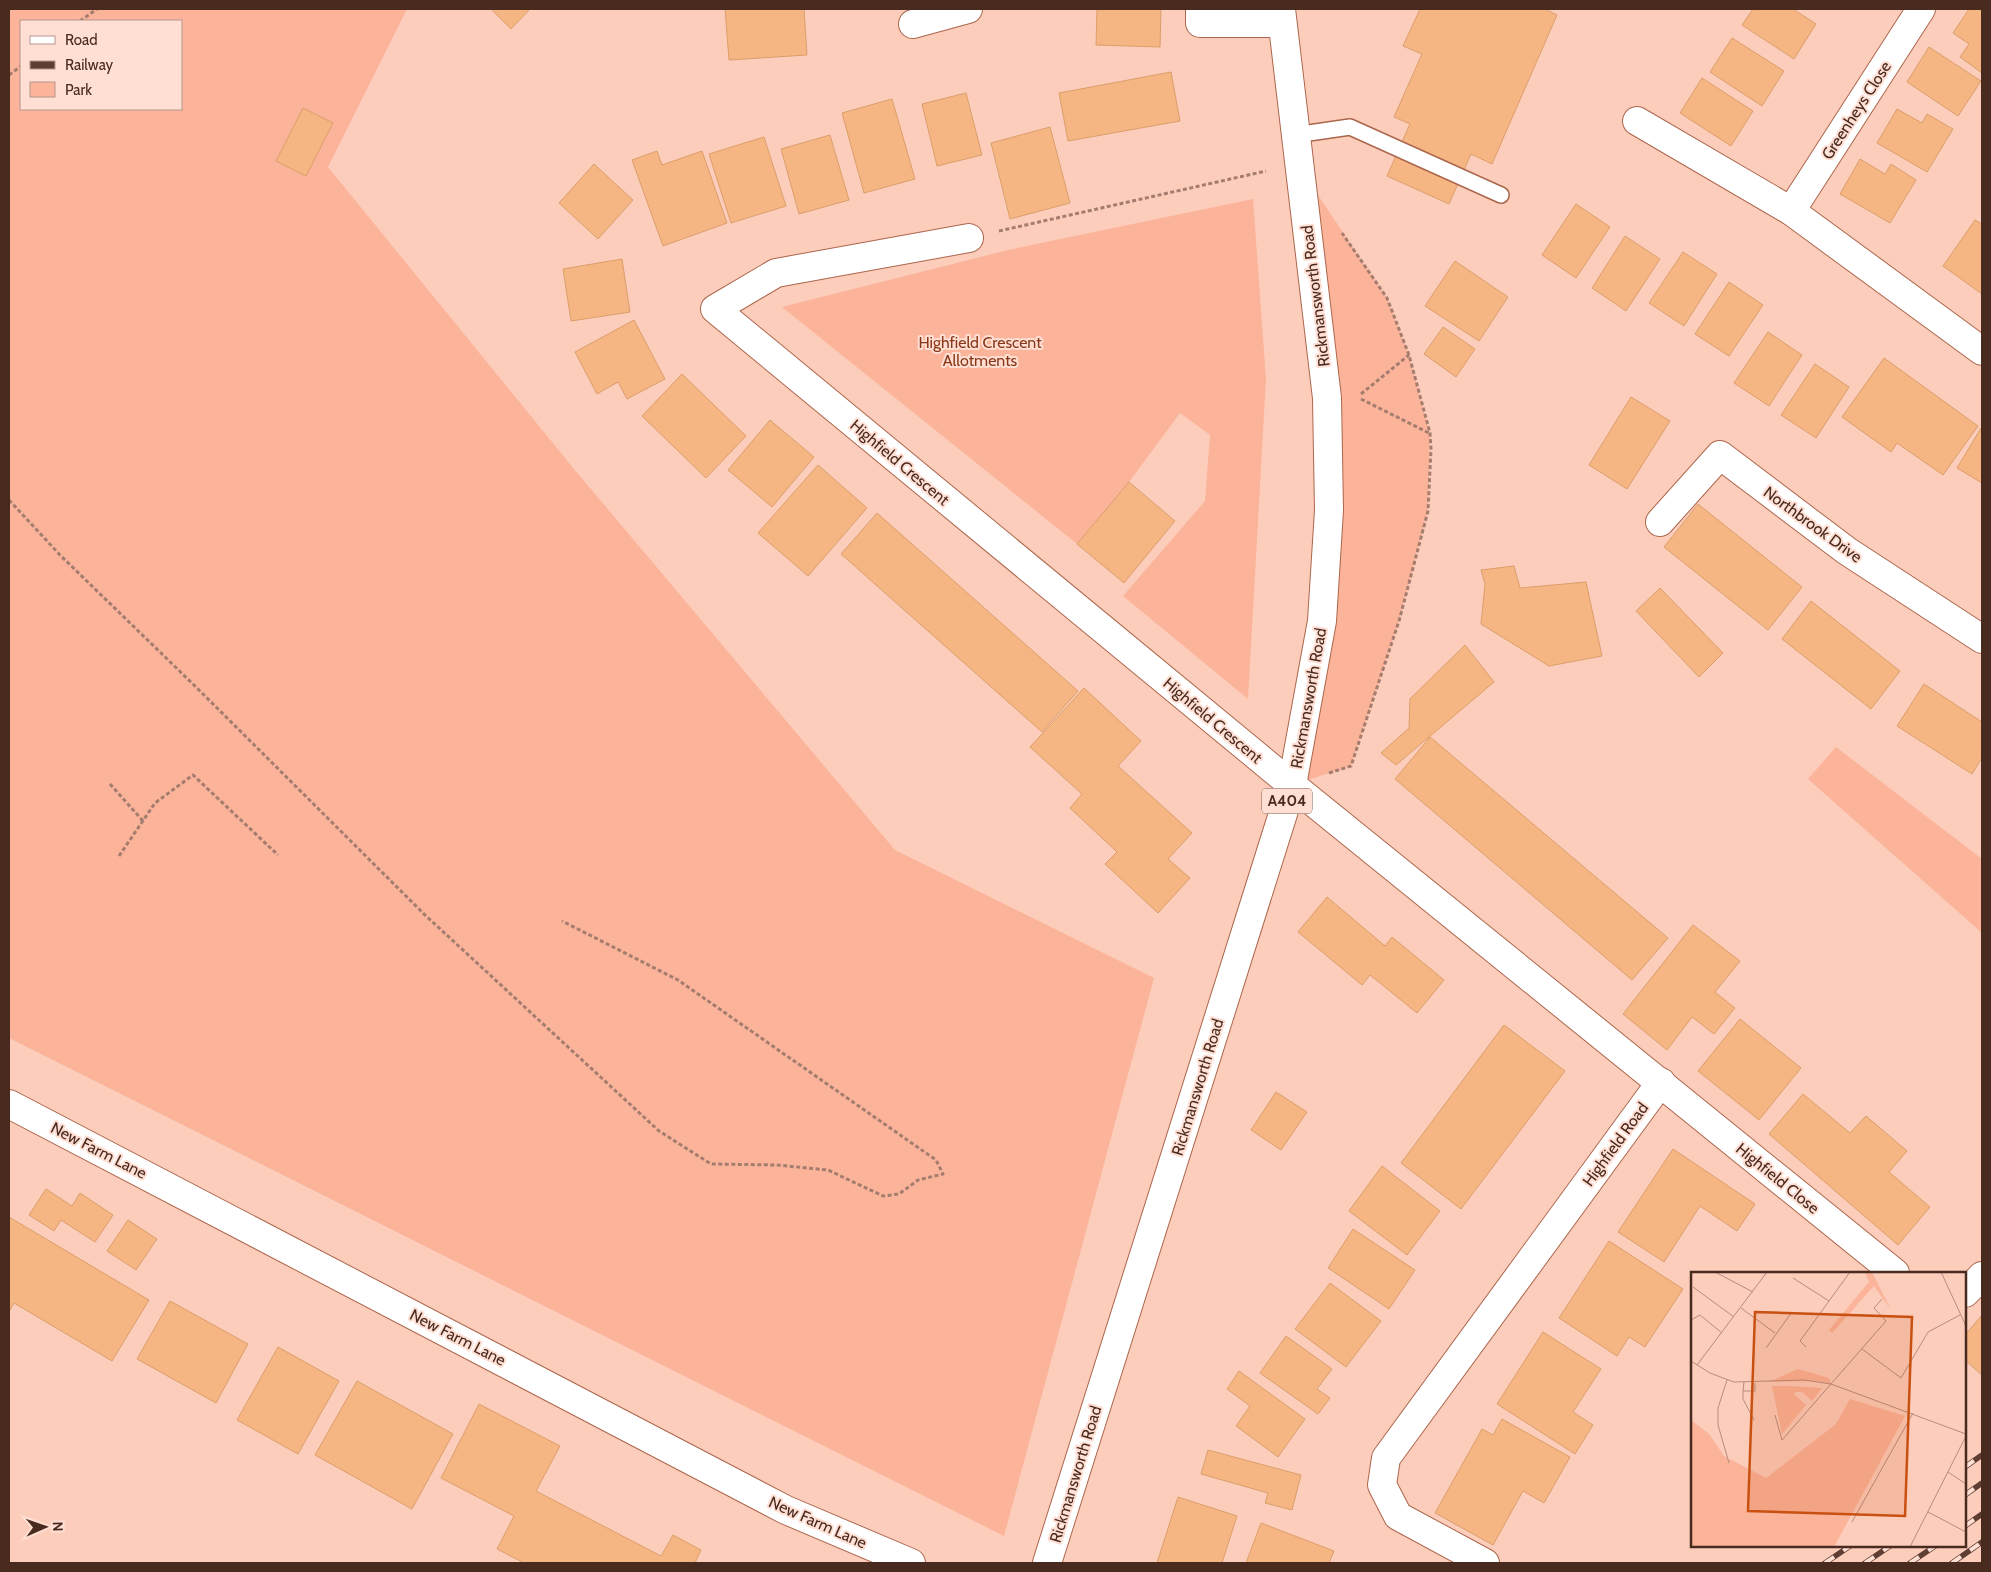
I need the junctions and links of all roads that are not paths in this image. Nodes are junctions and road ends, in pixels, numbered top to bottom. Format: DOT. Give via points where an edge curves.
graph roads {
  1 [pos="968,9"];
  2 [pos="1200,9"];
  3 [pos="1921,9"];
  4 [pos="1281,16"];
  5 [pos="914,24"];
  6 [pos="1637,121"];
  7 [pos="1295,135"];
  8 [pos="1501,195"];
  9 [pos="1790,211"];
  10 [pos="969,238"];
  11 [pos="1982,351"];
  12 [pos="1660,522"];
  13 [pos="1982,639"];
  14 [pos="1292,786"];
  15 [pos="1661,1082"];
  16 [pos="9,1104"];
  17 [pos="1894,1272"];
  18 [pos="1982,1276"];
  19 [pos="1966,1292"];
  20 [pos="911,1563"];
  21 [pos="1047,1563"];
  22 [pos="1486,1563"];
  1 -- 5 [label="street"];
  2 -- 4 [label="street" via="1200,23"];
  3 -- 9 [label="street, Greenheys Close"];
  4 -- 7 [label="street, Rickmansworth Road / A404"];
  6 -- 9 [label="street"];
  7 -- 8 [label="lane" via="1350,127"];
  7 -- 14 [label="street, Rickmansworth Road / A404" via="1328,398 1329,510 1322,621"];
  9 -- 11 [label="street"];
  10 -- 14 [label="street, Highfield Crescent" via="776,273 715,309"];
  12 -- 13 [label="street, Northbrook Drive" via="1720,455 1847,551"];
  14 -- 15 [label="street"];
  14 -- 21 [label="street, Rickmansworth Road / A404"];
  15 -- 17 [label="street, Highfield Close"];
  15 -- 22 [label="street, Highfield Road" via="1386,1458 1382,1486 1398,1516"];
  16 -- 20 [label="street, New Farm Lane" via="786,1510"];
  18 -- 19 [label="street"];
}
